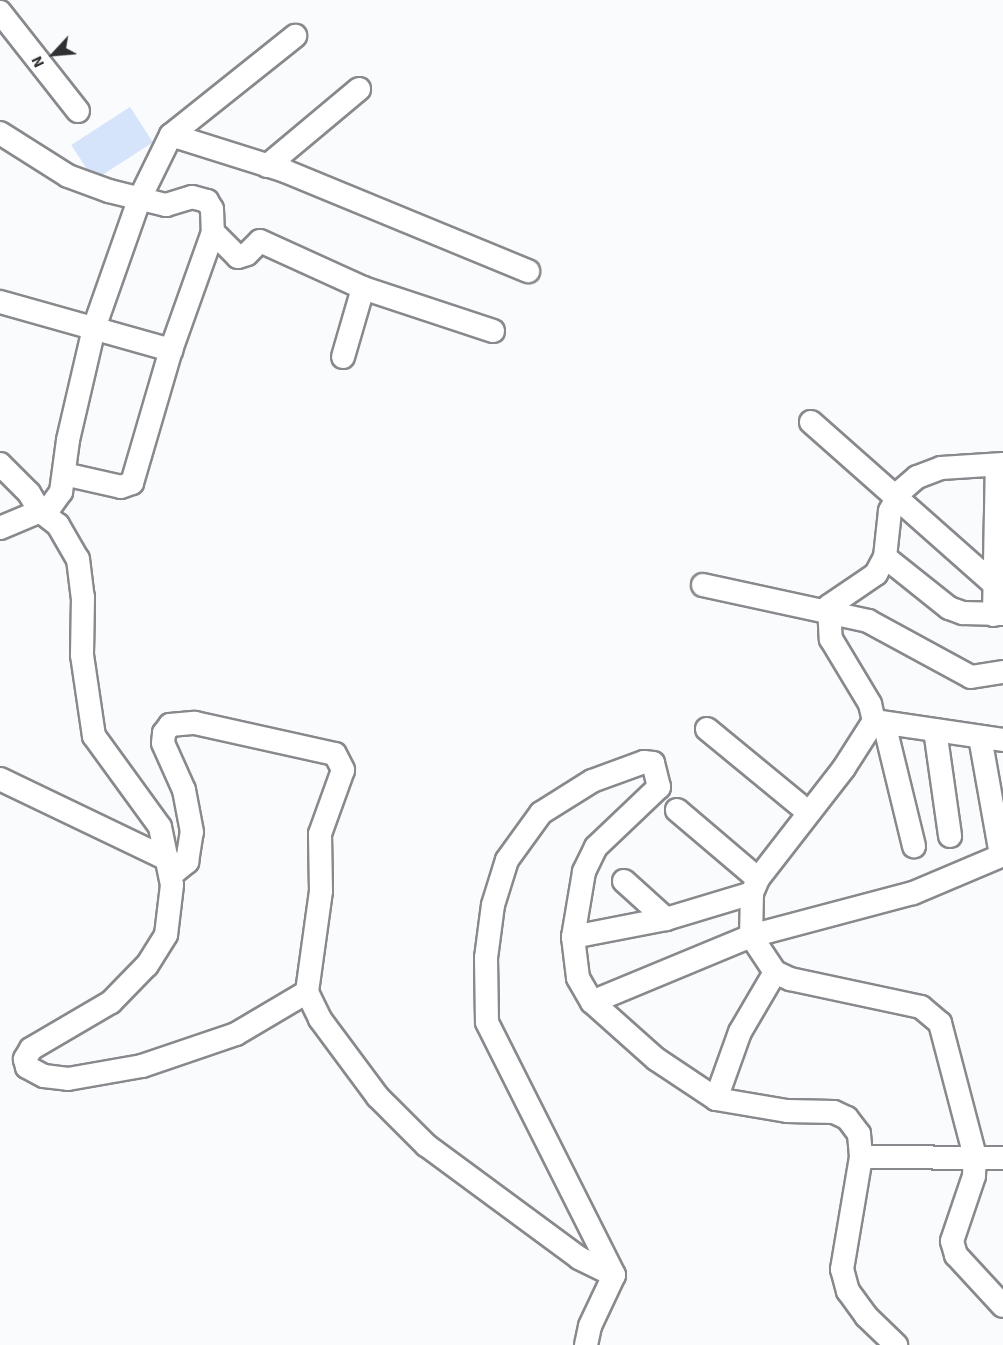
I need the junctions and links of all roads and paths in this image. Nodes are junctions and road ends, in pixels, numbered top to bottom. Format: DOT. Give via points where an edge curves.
graph roads {
  1 [pos="0,12"];
  2 [pos="295,36"];
  3 [pos="359,89"];
  4 [pos="78,111"];
  5 [pos="171,135"];
  6 [pos="2,140"];
  7 [pos="267,166"];
  8 [pos="139,200"];
  9 [pos="213,232"];
  10 [pos="528,271"];
  11 [pos="363,288"];
  12 [pos="0,302"];
  13 [pos="93,328"];
  14 [pos="493,331"];
  15 [pos="171,350"];
  16 [pos="342,357"];
  17 [pos="811,422"];
  18 [pos="0,464"];
  19 [pos="1000,465"];
  20 [pos="63,474"];
  21 [pos="897,499"];
  22 [pos="40,511"];
  23 [pos="0,528"];
  24 [pos="885,557"];
  25 [pos="994,584"];
  26 [pos="703,585"];
  27 [pos="828,612"];
  28 [pos="998,614"];
  29 [pos="1003,672"];
  30 [pos="879,722"];
  31 [pos="707,729"];
  32 [pos="935,730"];
  33 [pos="980,737"];
  34 [pos="1003,740"];
  35 [pos="0,779"];
  36 [pos="678,810"];
  37 [pos="807,811"];
  38 [pos="950,837"];
  39 [pos="914,846"];
  40 [pos="1002,855"];
  41 [pos="170,868"];
  42 [pos="624,881"];
  43 [pos="755,886"];
  44 [pos="666,919"];
  45 [pos="573,936"];
  46 [pos="751,936"];
  47 [pos="775,972"];
  48 [pos="307,992"];
  49 [pos="592,1002"];
  50 [pos="716,1099"];
  51 [pos="975,1156"];
  52 [pos="861,1157"];
  53 [pos="1003,1158"];
  54 [pos="614,1275"];
  55 [pos="1003,1306"];
  56 [pos="586,1345"];
  57 [pos="897,1345"];
  1 -- 4 [label="street"];
  2 -- 5 [label="street"];
  3 -- 7 [label="street"];
  5 -- 7 [label="street"];
  5 -- 8 [label="street"];
  6 -- 8 [label="street" via="68,176"];
  7 -- 10 [label="street"];
  8 -- 9 [label="street" via="166,205 192,197 207,201 212,208"];
  8 -- 13 [label="street"];
  9 -- 11 [label="street" via="238,257 260,242"];
  9 -- 15 [label="street"];
  11 -- 14 [label="street"];
  11 -- 16 [label="street"];
  12 -- 13 [label="street"];
  13 -- 15 [label="street"];
  13 -- 20 [label="street"];
  15 -- 20 [label="street" via="132,483 121,487"];
  17 -- 21 [label="street"];
  18 -- 22 [label="street" via="29,493"];
  19 -- 21 [label="street" via="941,468 917,477"];
  19 -- 25 [label="street"];
  20 -- 22 [label="street" via="59,498"];
  21 -- 24 [label="street" via="890,511"];
  21 -- 25 [label="street"];
  22 -- 23 [label="street"];
  22 -- 41 [label="street" via="58,525 78,559 83,597 82,656 94,736 160,827"];
  24 -- 27 [label="street" via="876,574 850,588 829,606"];
  24 -- 28 [label="street" via="950,608"];
  25 -- 28 [label="street"];
  26 -- 27 [label="street"];
  27 -- 29 [label="street" via="868,621 971,677"];
  27 -- 30 [label="street" via="831,639"];
  30 -- 32 [label="street"];
  30 -- 37 [label="street"];
  30 -- 39 [label="street"];
  31 -- 37 [label="street"];
  32 -- 33 [label="street"];
  32 -- 38 [label="street"];
  33 -- 34 [label="street"];
  33 -- 40 [label="street"];
  35 -- 41 [label="street"];
  36 -- 43 [label="street"];
  37 -- 43 [label="street"];
  40 -- 46 [label="street" via="913,893"];
  41 -- 48 [label="street" via="166,935 152,958 111,1002 28,1052 25,1059 30,1070 68,1080 174,1058 236,1034"];
  41 -- 48 [label="street" via="187,862 192,832 184,790 163,743 170,725 195,723 335,754 343,770 320,834 321,891"];
  42 -- 44 [label="street"];
  43 -- 44 [label="street"];
  43 -- 46 [label="street"];
  44 -- 45 [label="street"];
  45 -- 49 [label="street" via="578,978"];
  45 -- 54 [label="street" via="584,873 596,846 659,787 653,763 644,762 592,781 541,813 507,860 493,905 486,958 487,1022"];
  46 -- 47 [label="street"];
  46 -- 49 [label="street"];
  47 -- 50 [label="street" via="740,1032"];
  47 -- 51 [label="street" via="818,987 921,1007 940,1023"];
  48 -- 54 [label="street" via="344,1054 378,1097 426,1145 579,1258"];
  49 -- 50 [label="street" via="656,1059"];
  50 -- 52 [label="street" via="787,1111 834,1112 847,1118 859,1134"];
  51 -- 52 [label="street"];
  51 -- 53 [label="street"];
  51 -- 55 [label="street" via="974,1176 952,1241 956,1256"];
  52 -- 57 [label="street" via="842,1269 848,1291 866,1316"];
  54 -- 56 [label="street" via="590,1326"];
}
